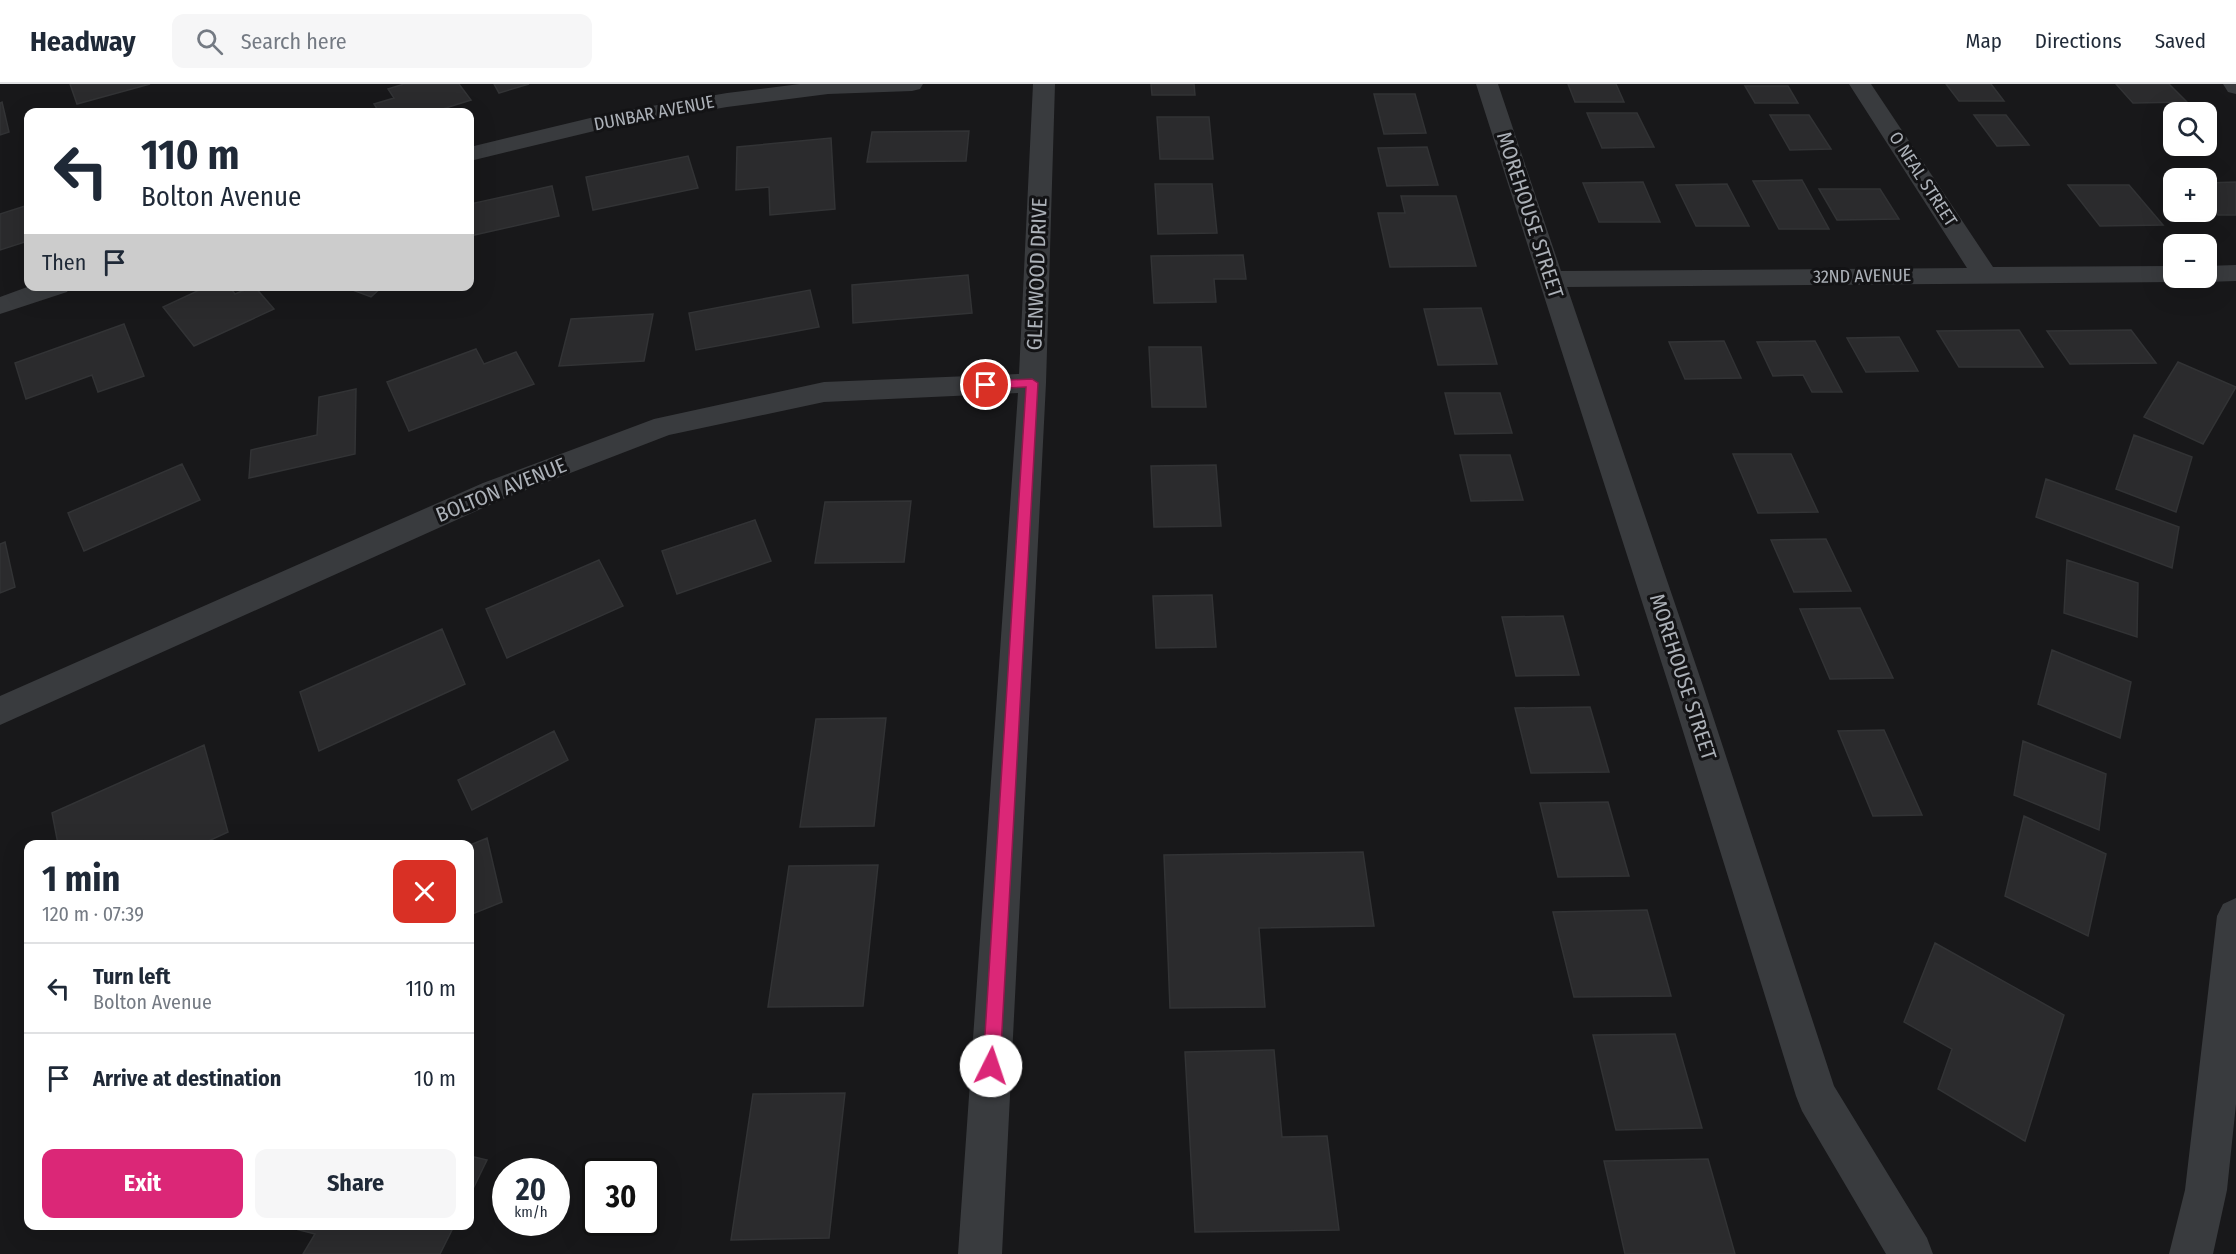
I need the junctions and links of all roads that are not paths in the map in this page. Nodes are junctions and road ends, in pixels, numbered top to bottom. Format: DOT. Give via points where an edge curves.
graph roads {
  1 [pos="912,84"];
  2 [pos="1044,84"];
  3 [pos="1487,84"];
  4 [pos="1860,84"];
  5 [pos="474,153"];
  6 [pos="2236,273"];
  7 [pos="2163,274"];
  8 [pos="2217,274"];
  9 [pos="1985,275"];
  10 [pos="1551,279"];
  11 [pos="44,291"];
  12 [pos="0,306"];
  13 [pos="1032,383"];
  14 [pos="0,711"];
  15 [pos="2236,916"];
  16 [pos="980,1254"];
  17 [pos="1911,1254"];
  18 [pos="2191,1254"];
  1 -- 5 [label="street, DUNBAR AVENUE" via="828,87 727,100 611,120"];
  2 -- 13 [label="street, GLENWOOD DRIVE"];
  3 -- 10 [label="street, MOREHOUSE STREET"];
  4 -- 9 [label="street, O NEAL STREET"];
  6 -- 8 [label="street"];
  7 -- 9 [label="street, 32ND AVENUE"];
  9 -- 10 [label="street, 32ND AVENUE"];
  10 -- 17 [label="street, MOREHOUSE STREET" via="1817,1096"];
  11 -- 12 [label="street"];
  13 -- 14 [label="street, BOLTON AVENUE" via="824,392 664,426 493,491"];
  13 -- 16 [label="street, GLENWOOD DRIVE"];
  15 -- 18 [label="street" via="2206,1190"];
}
